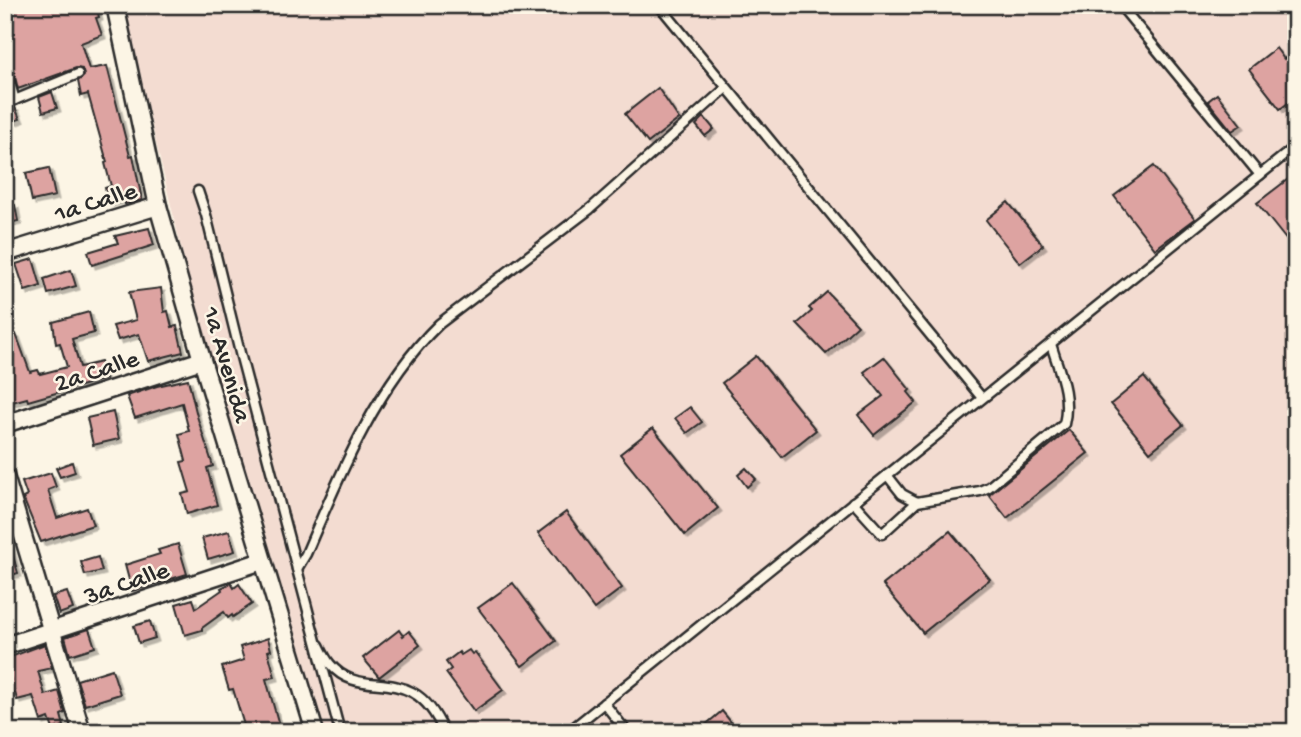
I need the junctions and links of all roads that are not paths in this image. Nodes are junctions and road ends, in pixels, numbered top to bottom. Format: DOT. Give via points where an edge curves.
graph roads {
  1 [pos="115,5"];
  2 [pos="659,5"];
  3 [pos="1120,5"];
  4 [pos="5,68"];
  5 [pos="78,74"];
  6 [pos="726,88"];
  7 [pos="15,100"];
  8 [pos="5,104"];
  9 [pos="1296,146"];
  10 [pos="1260,175"];
  11 [pos="198,191"];
  12 [pos="158,206"];
  13 [pos="5,253"];
  14 [pos="1051,344"];
  15 [pos="202,360"];
  16 [pos="982,398"];
  17 [pos="5,424"];
  18 [pos="887,475"];
  19 [pos="5,476"];
  20 [pos="853,502"];
  21 [pos="917,502"];
  22 [pos="262,561"];
  23 [pos="297,569"];
  24 [pos="52,632"];
  25 [pos="312,633"];
  26 [pos="5,646"];
  27 [pos="604,703"];
  28 [pos="82,732"];
  29 [pos="315,732"];
  30 [pos="340,732"];
  31 [pos="444,732"];
  32 [pos="568,732"];
  33 [pos="627,732"];
  1 -- 12 [label="street, 1a Avenida"];
  2 -- 6 [label="lane"];
  3 -- 10 [label="lane"];
  4 -- 7 [label="lane"];
  5 -- 7 [label="lane"];
  6 -- 16 [label="lane"];
  6 -- 23 [label="lane" via="590,209 422,341 356,442"];
  7 -- 8 [label="lane"];
  9 -- 10 [label="lane"];
  10 -- 14 [label="lane"];
  11 -- 23 [label="lane"];
  12 -- 13 [label="street, 1a Calle"];
  12 -- 15 [label="street, 1a Avenida"];
  14 -- 16 [label="lane"];
  14 -- 21 [label="lane" via="1067,395 1065,424 989,487"];
  15 -- 17 [label="street, 2a Calle"];
  15 -- 22 [label="street, 1a Avenida"];
  16 -- 18 [label="lane"];
  18 -- 20 [label="lane"];
  18 -- 21 [label="lane" via="902,494"];
  19 -- 24 [label="street"];
  20 -- 21 [label="lane" via="881,534"];
  20 -- 27 [label="lane"];
  22 -- 24 [label="street, 3a Calle"];
  22 -- 29 [label="street, 1a Avenida"];
  23 -- 25 [label="lane"];
  24 -- 26 [label="street, 3a Calle"];
  24 -- 28 [label="street"];
  25 -- 30 [label="lane"];
  25 -- 31 [label="lane" via="330,665 348,677 414,691"];
  27 -- 32 [label="lane"];
  27 -- 33 [label="lane"];
}
